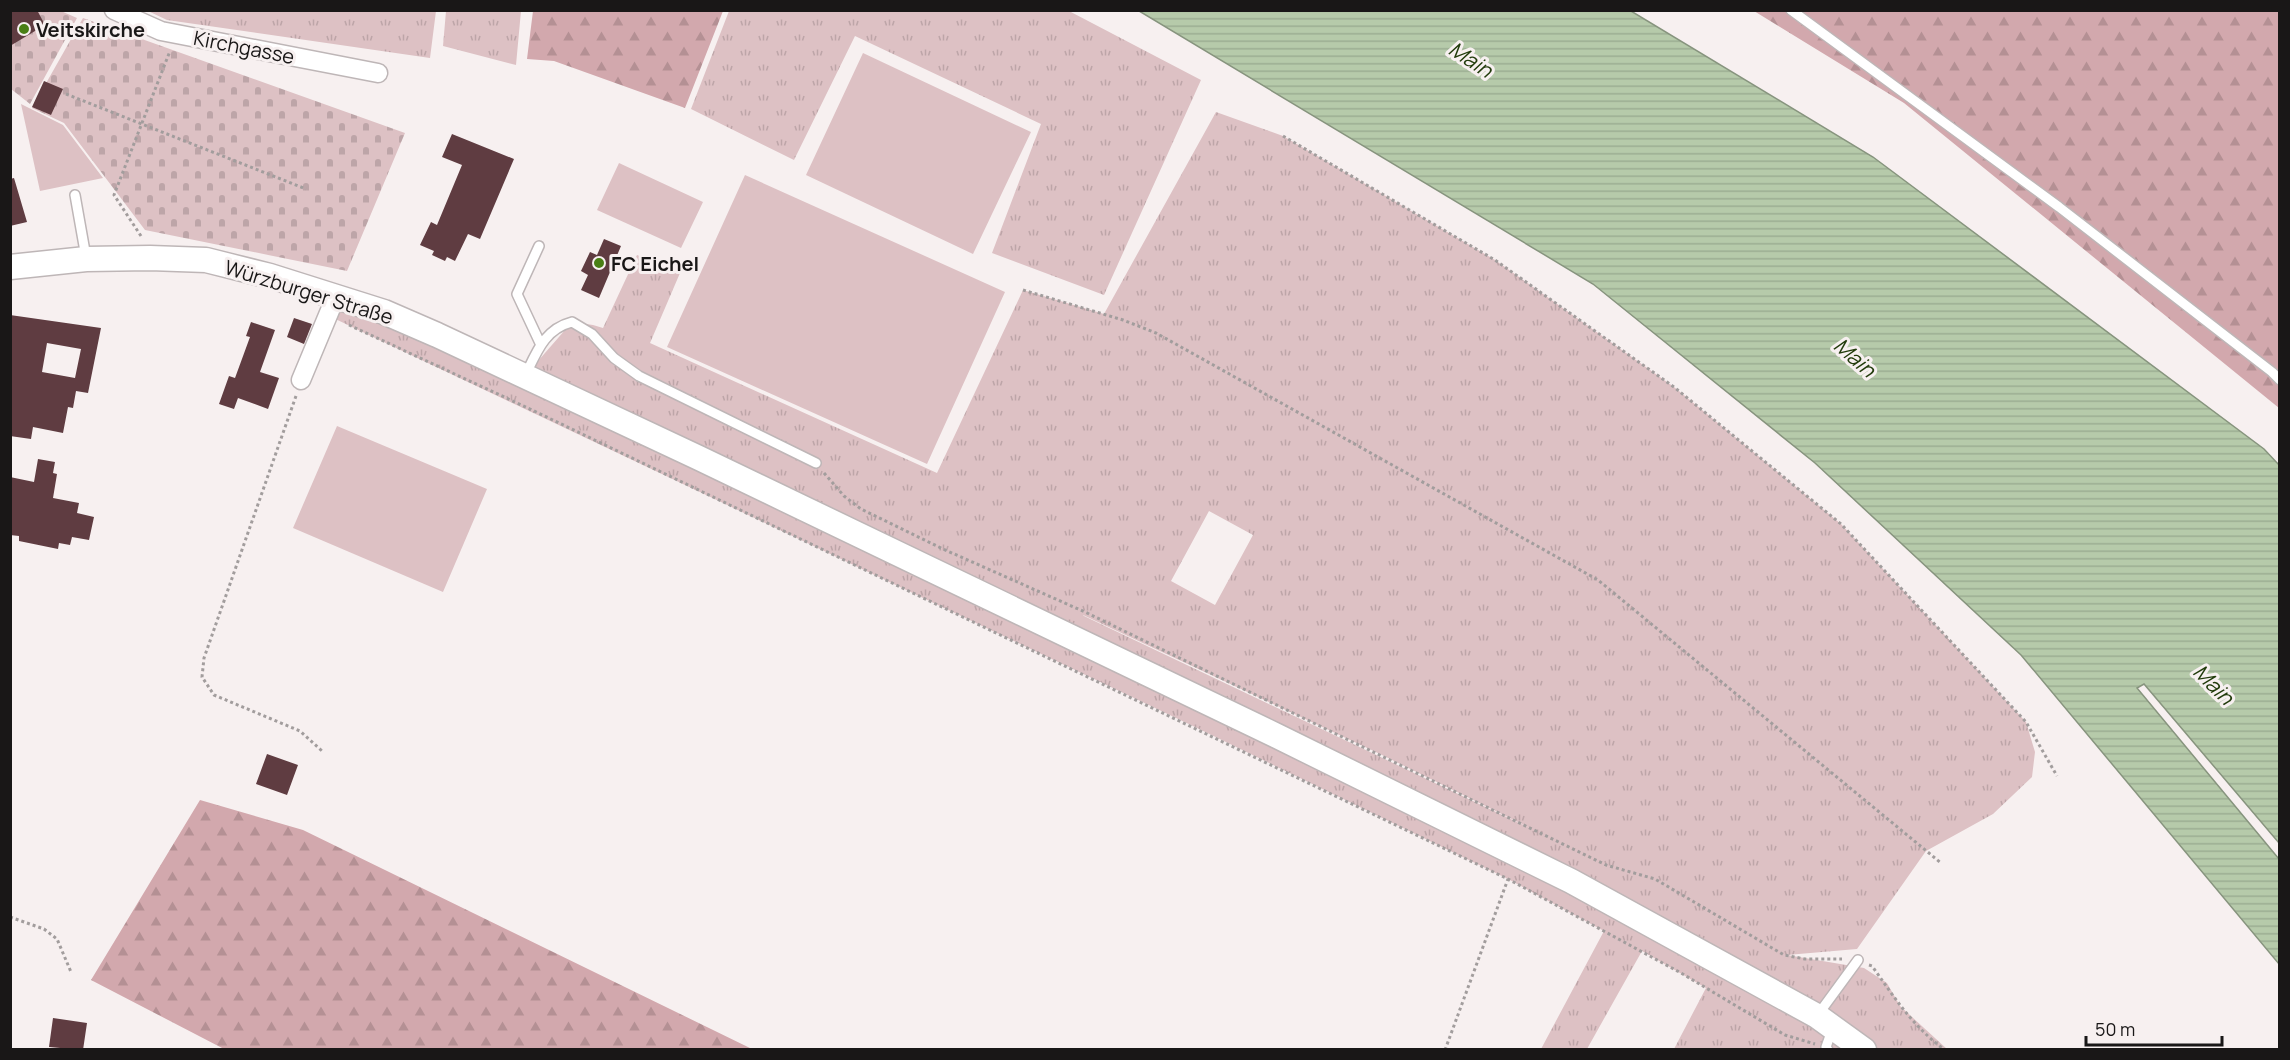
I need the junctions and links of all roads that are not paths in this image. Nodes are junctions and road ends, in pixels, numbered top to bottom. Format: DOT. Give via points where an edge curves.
graph roads {
  1 [pos="114,10"];
  2 [pos="1791,10"];
  3 [pos="378,73"];
  4 [pos="75,195"];
  5 [pos="539,246"];
  6 [pos="86,259"];
  7 [pos="10,267"];
  8 [pos="333,306"];
  9 [pos="540,344"];
  10 [pos="524,377"];
  11 [pos="302,380"];
  12 [pos="2280,380"];
  13 [pos="816,463"];
  14 [pos="1858,960"];
  15 [pos="1826,1035"];
  16 [pos="1864,1050"];
  1 -- 3 [label="street, Kirchgasse" via="161,31"];
  2 -- 12 [label="lane" via="2059,207"];
  4 -- 6 [label="lane"];
  5 -- 9 [label="lane" via="517,294"];
  6 -- 7 [label="main road, Würzburger Straße"];
  6 -- 8 [label="main road, Würzburger Straße" via="206,260 270,276"];
  8 -- 10 [label="main road, Würzburger Straße" via="384,312"];
  8 -- 11 [label="street"];
  9 -- 10 [label="lane"];
  9 -- 13 [label="lane" via="563,324 579,324 639,376"];
  10 -- 15 [label="main road, Würzburger Straße" via="1277,736 1570,881"];
  14 -- 15 [label="lane"];
  15 -- 16 [label="main road, Würzburger Straße"];
}
